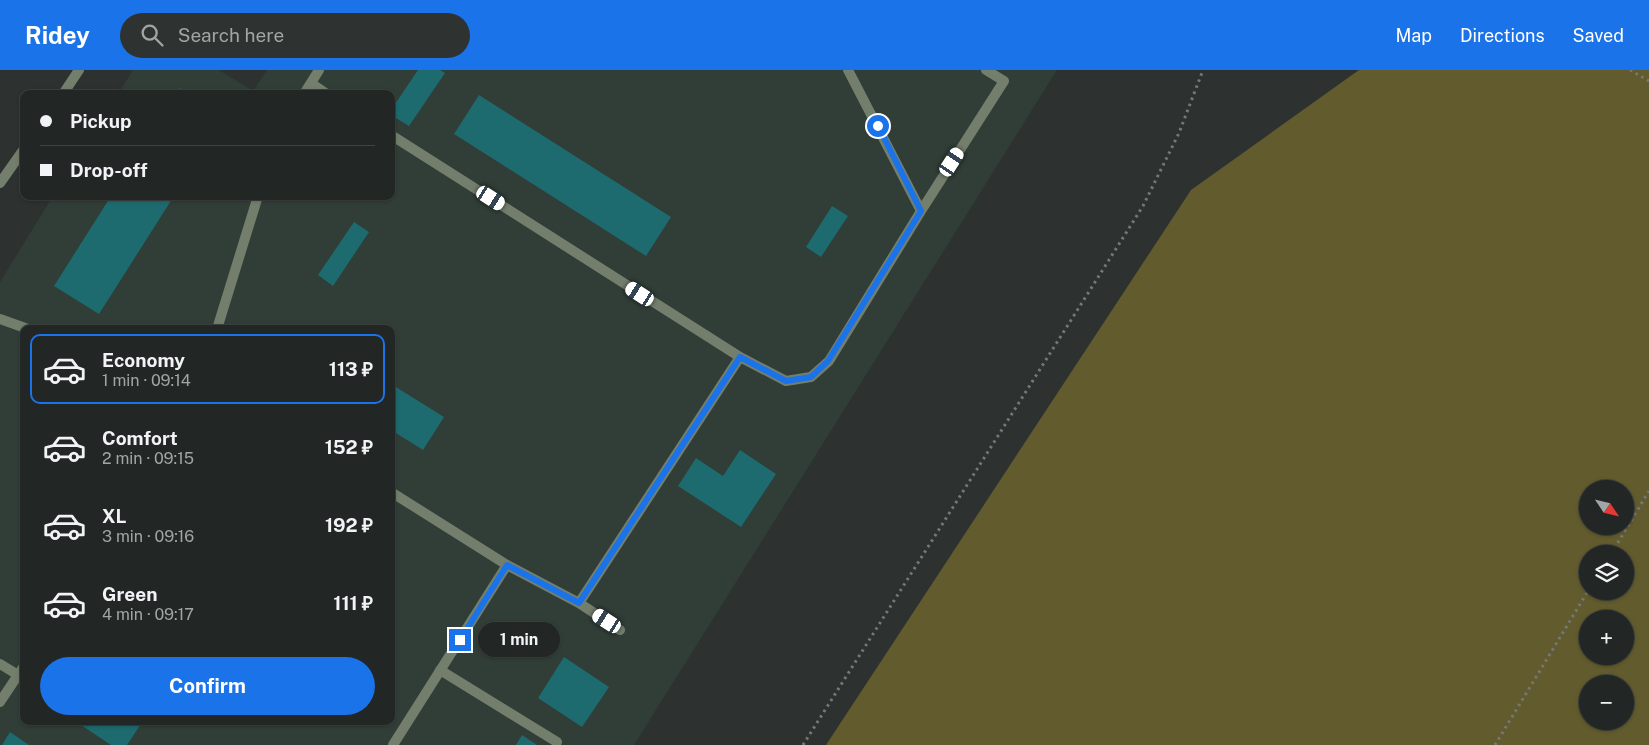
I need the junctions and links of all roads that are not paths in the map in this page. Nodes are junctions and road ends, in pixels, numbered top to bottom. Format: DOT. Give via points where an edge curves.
graph roads {
  1 [pos="80,70"];
  2 [pos="319,70"];
  3 [pos="848,70"];
  4 [pos="986,70"];
  5 [pos="311,83"];
  6 [pos="66,90"];
  7 [pos="307,90"];
  8 [pos="321,90"];
  9 [pos="395,138"];
  10 [pos="20,155"];
  11 [pos="0,183"];
  12 [pos="257,200"];
  13 [pos="921,211"];
  14 [pos="0,319"];
  15 [pos="218,325"];
  16 [pos="20,326"];
  17 [pos="740,357"];
  18 [pos="395,495"];
  19 [pos="507,565"];
  20 [pos="579,603"];
  21 [pos="620,630"];
  22 [pos="0,664"];
  23 [pos="440,670"];
  24 [pos="20,671"];
  25 [pos="20,672"];
  26 [pos="0,702"];
  27 [pos="557,742"];
  28 [pos="393,745"];
  1 -- 6 [label="lane"];
  2 -- 5 [label="lane"];
  3 -- 13 [label="lane"];
  4 -- 13 [label="lane" via="1004,82"];
  5 -- 7 [label="lane"];
  5 -- 8 [label="lane"];
  9 -- 17 [label="lane"];
  10 -- 11 [label="lane"];
  12 -- 15 [label="lane"];
  13 -- 17 [label="lane" via="828,361 811,377 786,381"];
  14 -- 16 [label="lane"];
  17 -- 20 [label="lane"];
  18 -- 19 [label="lane"];
  19 -- 20 [label="lane"];
  19 -- 23 [label="lane"];
  20 -- 21 [label="lane"];
  22 -- 24 [label="lane"];
  23 -- 27 [label="lane"];
  23 -- 28 [label="lane"];
  25 -- 26 [label="lane"];
}
